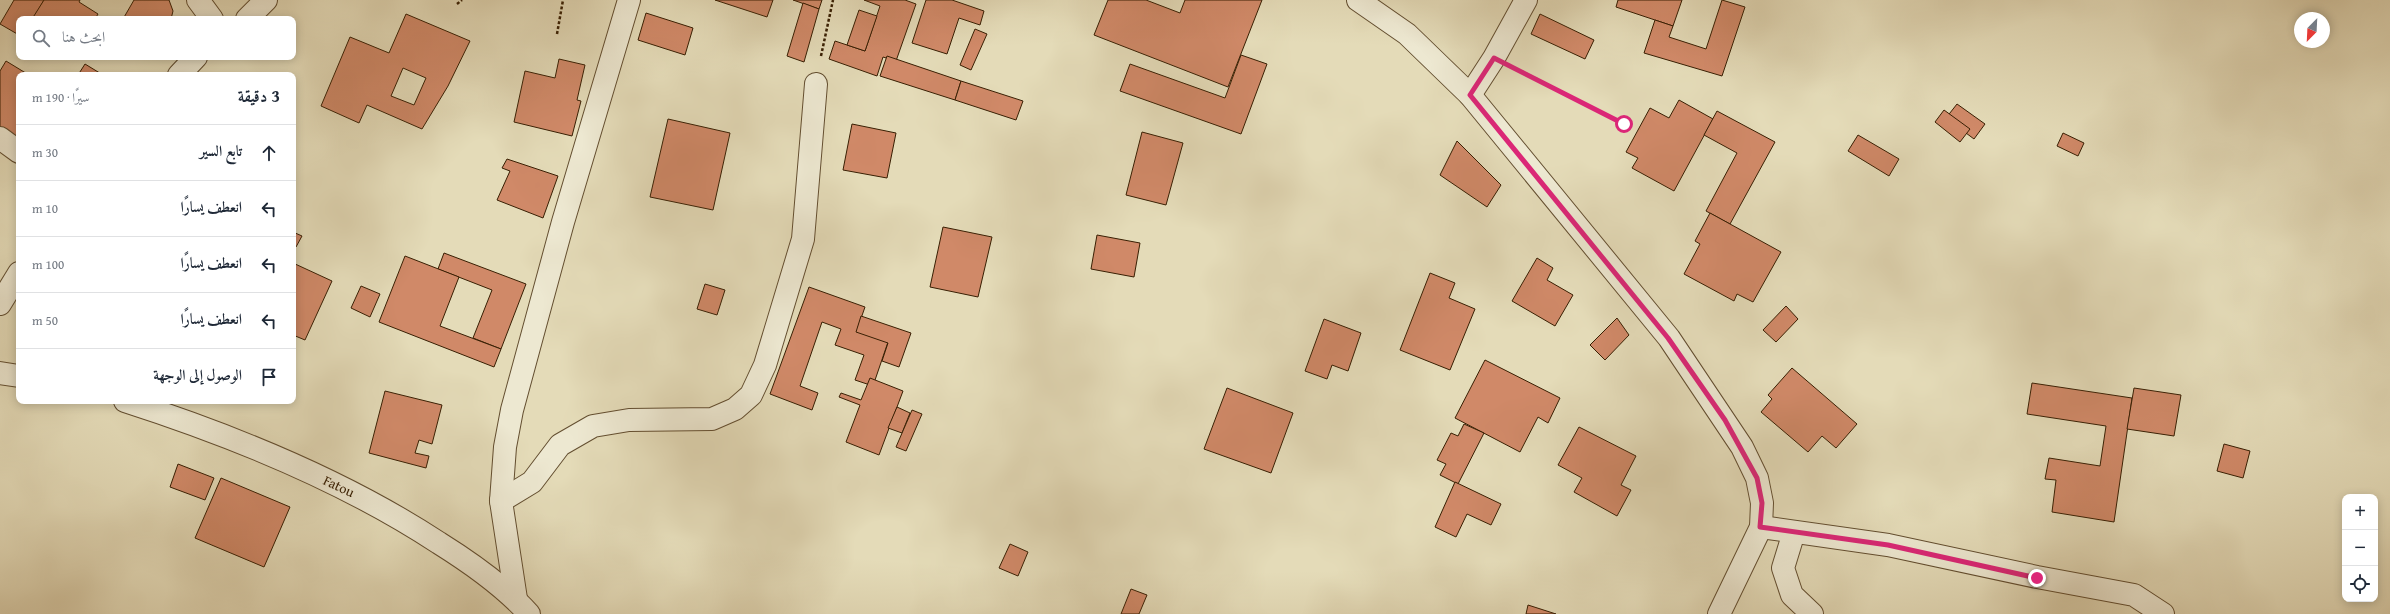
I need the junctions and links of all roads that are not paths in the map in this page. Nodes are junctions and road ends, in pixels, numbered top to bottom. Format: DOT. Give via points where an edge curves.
graph roads {
  1 [pos="198,0"];
  2 [pos="266,0"];
  3 [pos="629,0"];
  4 [pos="1358,0"];
  5 [pos="1526,0"];
  6 [pos="210,16"];
  7 [pos="250,16"];
  8 [pos="193,60"];
  9 [pos="182,72"];
  10 [pos="816,84"];
  11 [pos="1470,95"];
  12 [pos="0,138"];
  13 [pos="16,150"];
  14 [pos="16,278"];
  15 [pos="0,304"];
  16 [pos="0,373"];
  17 [pos="16,376"];
  18 [pos="134,404"];
  19 [pos="501,501"];
  20 [pos="1760,527"];
  21 [pos="1794,532"];
  22 [pos="522,606"];
  23 [pos="1719,614"];
  24 [pos="1812,614"];
  25 [pos="2163,614"];
  1 -- 6 [label="street"];
  2 -- 7 [label="street"];
  3 -- 19 [label="street" via="563,222 512,410 505,447"];
  4 -- 11 [label="street" via="1407,34"];
  5 -- 11 [label="street"];
  8 -- 9 [label="street"];
  10 -- 19 [label="street" via="803,239 765,365 750,395 735,409 712,419 630,420 593,426 560,445 532,482"];
  11 -- 20 [label="street" via="1668,338 1725,420 1757,478 1762,503"];
  12 -- 13 [label="street"];
  14 -- 15 [label="street"];
  16 -- 17 [label="street"];
  18 -- 22 [label="street, Fatou" via="178,418 346,488 404,520 460,557"];
  19 -- 22 [label="street"];
  20 -- 21 [label="street"];
  20 -- 23 [label="street"];
  21 -- 24 [label="street" via="1783,568 1792,595"];
  21 -- 25 [label="street" via="1888,545 2037,578 2134,595"];
}
